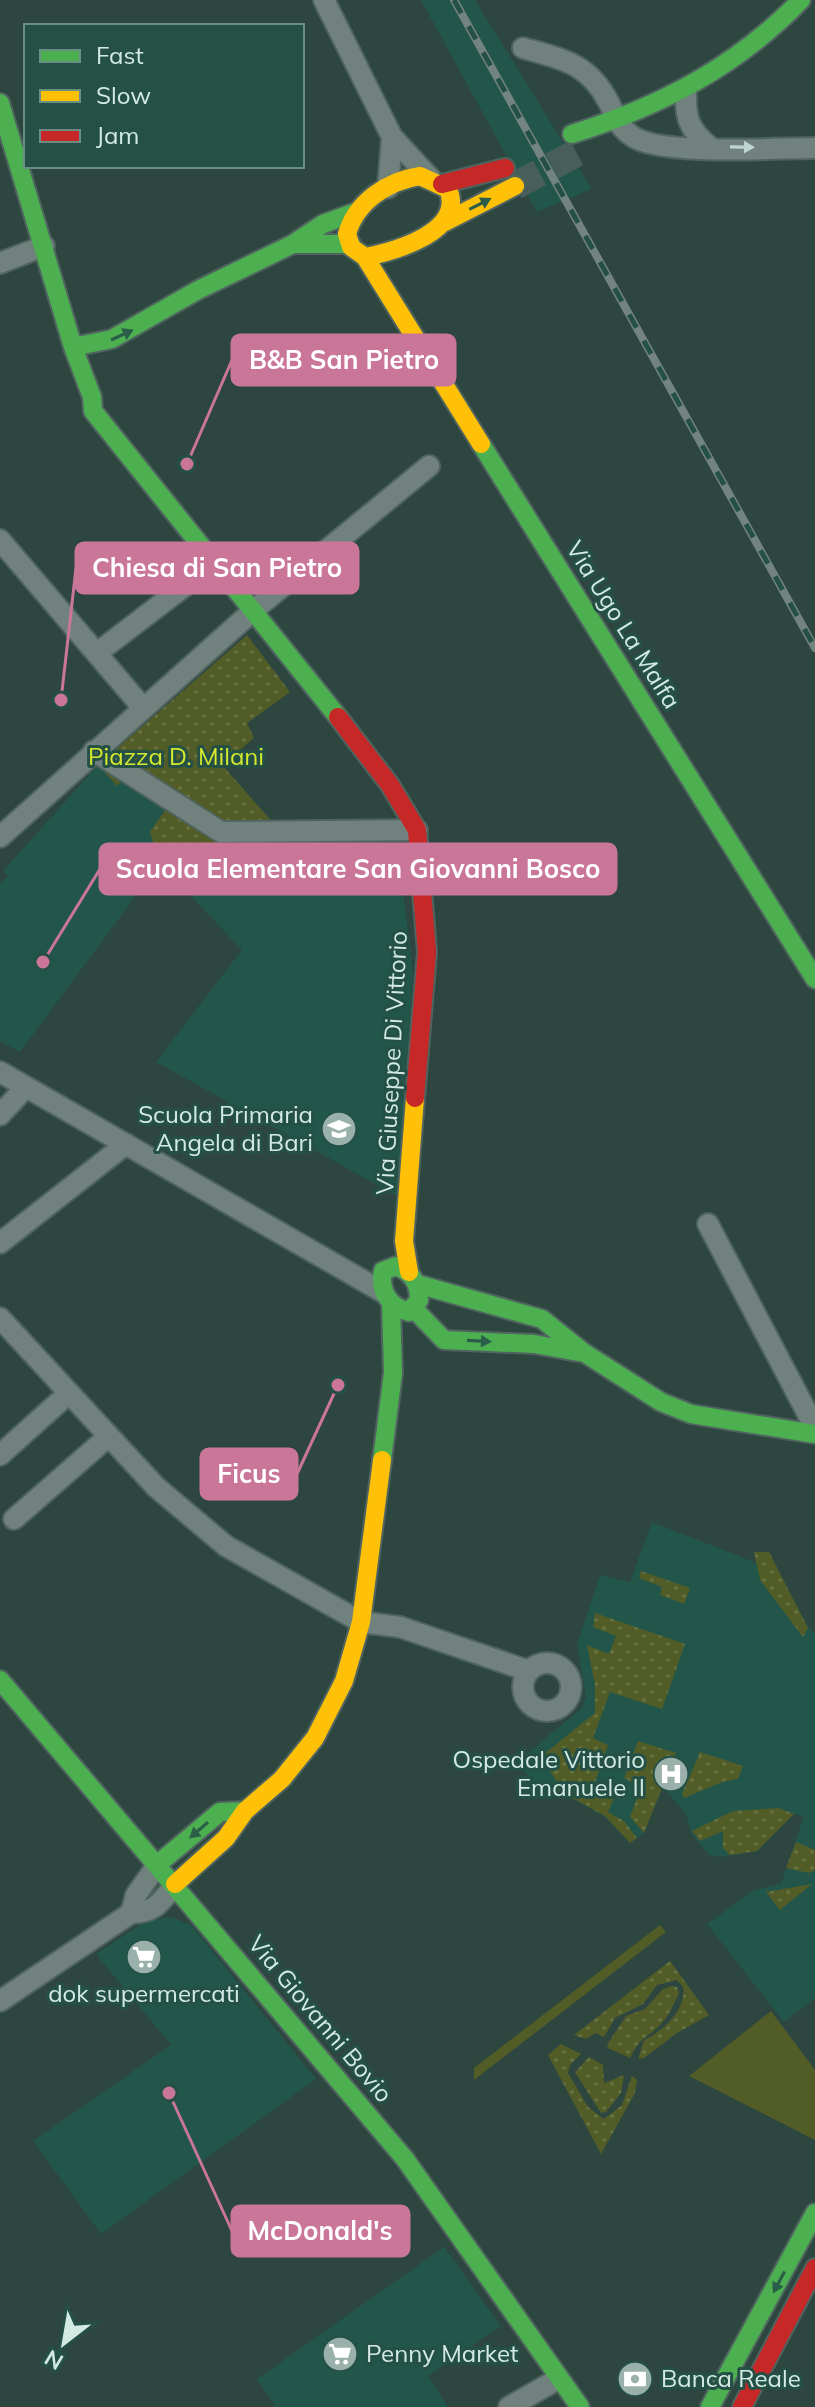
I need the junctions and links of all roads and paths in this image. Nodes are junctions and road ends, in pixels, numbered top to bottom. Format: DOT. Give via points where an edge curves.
graph roads {
  1 [pos="324,0"];
  2 [pos="801,0"];
  3 [pos="523,48"];
  4 [pos="686,91"];
  5 [pos="0,103"];
  6 [pos="617,121"];
  7 [pos="392,137"];
  8 [pos="577,142"];
  9 [pos="710,147"];
  10 [pos="815,148"];
  11 [pos="8,158"];
  12 [pos="505,168"];
  13 [pos="436,181"];
  14 [pos="515,186"];
  15 [pos="388,188"];
  16 [pos="353,213"];
  17 [pos="445,222"];
  18 [pos="293,244"];
  19 [pos="351,244"];
  20 [pos="44,246"];
  21 [pos="404,247"];
  22 [pos="365,257"];
  23 [pos="0,263"];
  24 [pos="390,297"];
  25 [pos="73,347"];
  26 [pos="429,466"];
  27 [pos="0,540"];
  28 [pos="216,562"];
  29 [pos="255,609"];
  30 [pos="97,653"];
  31 [pos="143,708"];
  32 [pos="94,751"];
  33 [pos="4,824"];
  34 [pos="417,830"];
  35 [pos="815,979"];
  36 [pos="0,1072"];
  37 [pos="26,1087"];
  38 [pos="0,1115"];
  39 [pos="126,1144"];
  40 [pos="708,1224"];
  41 [pos="404,1241"];
  42 [pos="0,1243"];
  43 [pos="386,1268"];
  44 [pos="344,1269"];
  45 [pos="413,1278"];
  46 [pos="387,1298"];
  47 [pos="411,1310"];
  48 [pos="0,1318"];
  49 [pos="444,1340"];
  50 [pos="583,1352"];
  51 [pos="405,1357"];
  52 [pos="69,1393"];
  53 [pos="814,1426"];
  54 [pos="109,1436"];
  55 [pos="0,1455"];
  56 [pos="14,1519"];
  57 [pos="361,1622"];
  58 [pos="529,1671"];
  59 [pos="0,1680"];
  60 [pos="245,1811"];
  61 [pos="158,1864"];
  62 [pos="175,1884"];
  63 [pos="131,1913"];
  64 [pos="0,2001"];
  65 [pos="815,2213"];
  66 [pos="815,2268"];
  67 [pos="562,2384"];
  68 [pos="509,2407"];
  69 [pos="580,2407"];
  70 [pos="710,2407"];
  71 [pos="742,2407"];
  1 -- 7 [label="street"];
  2 -- 4 [label="street" via="774,31"];
  3 -- 6 [label="street" via="575,63 597,83"];
  4 -- 6 [label="street"];
  4 -- 9 [label="street" via="685,114 692,133"];
  5 -- 11 [label="street, Via Giuseppe Di Vittorio"];
  6 -- 8 [label="street"];
  6 -- 9 [label="street" via="632,137 659,147"];
  7 -- 13 [label="street"];
  7 -- 15 [label="street"];
  9 -- 10 [label="street, one-way"];
  11 -- 20 [label="street, Via Giuseppe Di Vittorio"];
  12 -- 13 [label="street"];
  13 -- 15 [label="street" via="407,177"];
  13 -- 17 [label="street" via="453,199"];
  17 -- 14 [label="street, one-way"];
  15 -- 16 [label="street"];
  16 -- 18 [label="street"];
  16 -- 19 [label="street" via="347,227"];
  17 -- 21 [label="street"];
  18 -- 19 [label="street"];
  18 -- 25 [label="street" via="164,308 134,308 90,330"];
  19 -- 22 [label="street, Via Ugo La Malfa"];
  20 -- 23 [label="street"];
  20 -- 25 [label="street, Via Giuseppe Di Vittorio"];
  21 -- 22 [label="street"];
  21 -- 24 [label="street"];
  22 -- 24 [label="street, Via Ugo La Malfa"];
  24 -- 35 [label="street, Via Ugo La Malfa"];
  25 -- 28 [label="street, Via Giuseppe Di Vittorio" via="92,397 116,419 132,457"];
  26 -- 29 [label="street"];
  27 -- 30 [label="street"];
  28 -- 29 [label="street, Via Giuseppe Di Vittorio"];
  28 -- 30 [label="street"];
  29 -- 31 [label="street"];
  29 -- 34 [label="street, Via Giuseppe Di Vittorio" via="390,785"];
  30 -- 31 [label="street"];
  31 -- 32 [label="street"];
  32 -- 33 [label="street"];
  32 -- 34 [label="street" via="221,832"];
  34 -- 41 [label="street, Via Giuseppe Di Vittorio" via="427,952"];
  36 -- 37 [label="street"];
  37 -- 38 [label="street"];
  37 -- 39 [label="street"];
  39 -- 42 [label="street"];
  39 -- 44 [label="street"];
  40 -- 53 [label="street"];
  41 -- 43 [label="street, Via Giuseppe Di Vittorio"];
  41 -- 45 [label="street, Via Giuseppe Di Vittorio"];
  43 -- 44 [label="street"];
  43 -- 45 [label="street"];
  43 -- 46 [label="street, Via Giuseppe Di Vittorio"];
  44 -- 46 [label="street"];
  45 -- 47 [label="street, Via Giuseppe Di Vittorio" via="419,1300"];
  45 -- 50 [label="street" via="542,1319"];
  46 -- 47 [label="street"];
  46 -- 51 [label="street, Via Giuseppe Di Vittorio"];
  47 -- 49 [label="street"];
  47 -- 51 [label="street, Via Giuseppe Di Vittorio"];
  48 -- 52 [label="street"];
  49 -- 50 [label="street, one-way"];
  49 -- 51 [label="street"];
  50 -- 53 [label="street" via="661,1402 691,1414 783,1427"];
  51 -- 57 [label="street, Via Giuseppe Di Vittorio"];
  52 -- 54 [label="street"];
  52 -- 55 [label="street"];
  54 -- 56 [label="street"];
  54 -- 57 [label="street" via="156,1487 226,1546"];
  57 -- 58 [label="street" via="400,1627"];
  57 -- 60 [label="street, Via Giuseppe Di Vittorio" via="344,1681 315,1738 282,1779"];
  59 -- 61 [label="street, Via Giovanni Bovio"];
  60 -- 61 [label="street, Via Giuseppe Di Vittorio, one-way" via="220,1812"];
  60 -- 62 [label="street, Via Giuseppe Di Vittorio" via="226,1838"];
  61 -- 62 [label="street, Via Giovanni Bovio"];
  61 -- 63 [label="street" via="136,1895"];
  62 -- 63 [label="street" via="148,1913"];
  62 -- 67 [label="street, Via Giovanni Bovio" via="405,2159"];
  63 -- 64 [label="street"];
  65 -- 70 [label="street, one-way"];
  66 -- 71 [label="street"];
  67 -- 68 [label="street"];
  67 -- 69 [label="street, Via Giovanni Bovio"];
}
